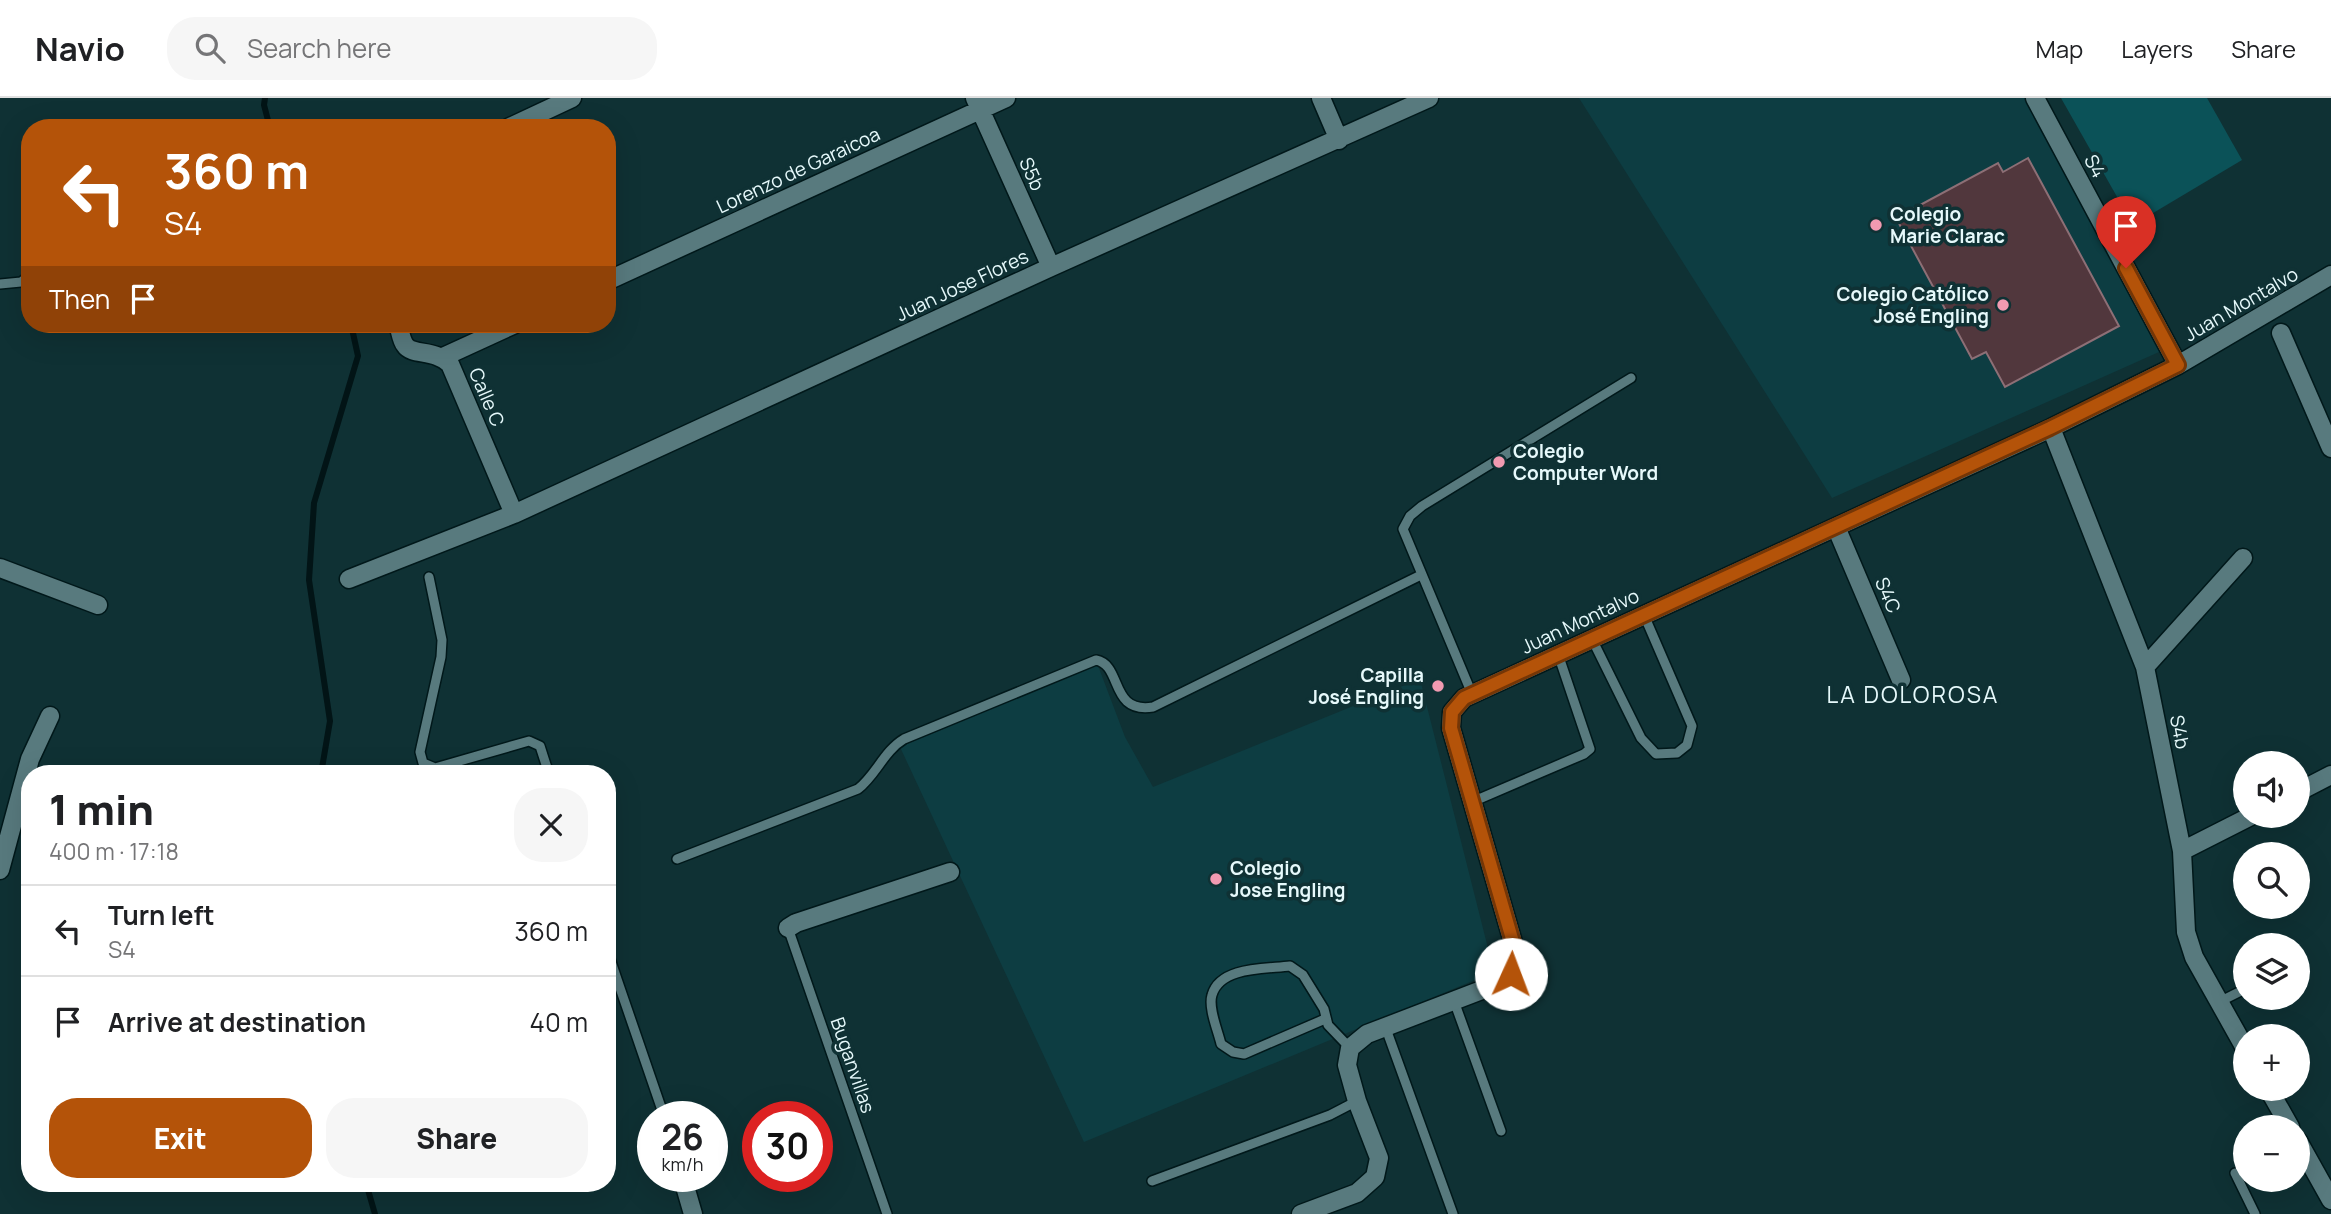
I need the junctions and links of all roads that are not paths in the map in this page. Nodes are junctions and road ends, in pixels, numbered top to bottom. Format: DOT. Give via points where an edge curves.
graph roads {
  1 [pos="572,98"];
  2 [pos="1006,98"];
  3 [pos="1321,98"];
  4 [pos="1429,98"];
  5 [pos="2035,98"];
  6 [pos="978,104"];
  7 [pos="527,119"];
  8 [pos="1339,140"];
  9 [pos="1051,267"];
  10 [pos="2331,275"];
  11 [pos="616,277"];
  12 [pos="21,282"];
  13 [pos="0,284"];
  14 [pos="401,333"];
  15 [pos="495,333"];
  16 [pos="2281,333"];
  17 [pos="443,357"];
  18 [pos="2178,365"];
  19 [pos="1631,378"];
  20 [pos="2325,417"];
  21 [pos="2050,428"];
  22 [pos="2331,448"];
  23 [pos="514,514"];
  24 [pos="1836,527"];
  25 [pos="2243,558"];
  26 [pos="0,568"];
  27 [pos="1421,575"];
  28 [pos="429,577"];
  29 [pos="349,579"];
  30 [pos="98,605"];
  31 [pos="1644,615"];
  32 [pos="1592,639"];
  33 [pos="1558,654"];
  34 [pos="2146,667"];
  35 [pos="1902,680"];
  36 [pos="1472,694"];
  37 [pos="50,716"];
  38 [pos="28,765"];
  39 [pos="428,765"];
  40 [pos="445,765"];
  41 [pos="546,765"];
  42 [pos="2331,775"];
  43 [pos="2310,786"];
  44 [pos="21,792"];
  45 [pos="1472,802"];
  46 [pos="2233,825"];
  47 [pos="2182,851"];
  48 [pos="677,859"];
  49 [pos="0,870"];
  50 [pos="950,872"];
  51 [pos="788,928"];
  52 [pos="616,976"];
  53 [pos="2233,995"];
  54 [pos="1454,1001"];
  55 [pos="2219,1002"];
  56 [pos="1325,1019"];
  57 [pos="1385,1026"];
  58 [pos="2233,1027"];
  59 [pos="1350,1048"];
  60 [pos="659,1101"];
  61 [pos="1357,1101"];
  62 [pos="1501,1131"];
  63 [pos="2310,1162"];
  64 [pos="1152,1181"];
  65 [pos="687,1192"];
  66 [pos="2244,1192"];
  67 [pos="2331,1200"];
  68 [pos="694,1214"];
  69 [pos="887,1214"];
  70 [pos="1301,1214"];
  71 [pos="1453,1214"];
  72 [pos="2255,1214"];
  1 -- 7 [label="street"];
  2 -- 6 [label="street, Lorenzo de Garaicoa"];
  3 -- 8 [label="street"];
  4 -- 8 [label="street, Juan Jose Flores"];
  5 -- 18 [label="street, S4"];
  6 -- 9 [label="street, S5b"];
  6 -- 11 [label="street, Lorenzo de Garaicoa"];
  8 -- 9 [label="street, Juan Jose Flores"];
  9 -- 23 [label="street, Juan Jose Flores"];
  10 -- 18 [label="street, Juan Montalvo"];
  12 -- 13 [label="lane"];
  14 -- 17 [label="street, Calle C" via="412,351"];
  15 -- 17 [label="street"];
  16 -- 20 [label="street"];
  17 -- 23 [label="street, Calle C"];
  18 -- 21 [label="street, Juan Montalvo"];
  19 -- 27 [label="lane" via="1410,516 1403,529"];
  20 -- 22 [label="street"];
  21 -- 24 [label="street, Juan Montalvo"];
  21 -- 34 [label="street, S4b"];
  23 -- 29 [label="street, Juan Jose Flores"];
  24 -- 31 [label="street, Juan Montalvo"];
  24 -- 35 [label="street, S4C"];
  25 -- 34 [label="street"];
  26 -- 30 [label="street"];
  27 -- 36 [label="lane"];
  27 -- 48 [label="lane" via="1153,707 1143,709 1123,699 1103,662 1096,660 904,739 858,789"];
  28 -- 39 [label="lane" via="442,639 419,751"];
  31 -- 32 [label="street, Juan Montalvo"];
  31 -- 32 [label="lane" via="1692,726 1687,746 1677,753 1656,754 1641,738"];
  32 -- 33 [label="street, Juan Montalvo"];
  33 -- 36 [label="street, Juan Montalvo"];
  33 -- 45 [label="lane" via="1590,749"];
  34 -- 47 [label="street, S4b"];
  36 -- 45 [label="street, Juan Montalvo" via="1452,712 1451,728"];
  37 -- 38 [label="street"];
  40 -- 41 [label="lane" via="529,741 540,747"];
  42 -- 43 [label="street"];
  44 -- 49 [label="street"];
  45 -- 54 [label="street, Juan Montalvo" via="1517,956 1511,974 1500,983"];
  46 -- 47 [label="street"];
  47 -- 55 [label="street, S4b" via="2186,932"];
  50 -- 51 [label="street"];
  51 -- 69 [label="lane, Buganvillas"];
  52 -- 60 [label="lane"];
  53 -- 55 [label="lane"];
  54 -- 57 [label="street, Juan Montalvo"];
  54 -- 62 [label="lane"];
  55 -- 58 [label="street, S4b"];
  56 -- 56 [label="lane" via="1324,1009 1303,975 1290,966 1230,974 1211,998 1221,1044 1233,1052 1244,1054"];
  56 -- 59 [label="lane"];
  57 -- 59 [label="street, Juan Montalvo"];
  57 -- 71 [label="lane"];
  59 -- 61 [label="street" via="1347,1065"];
  61 -- 64 [label="lane"];
  61 -- 70 [label="street" via="1380,1157 1375,1177 1357,1193"];
  63 -- 67 [label="street"];
  65 -- 68 [label="street"];
  66 -- 72 [label="lane"];
}
